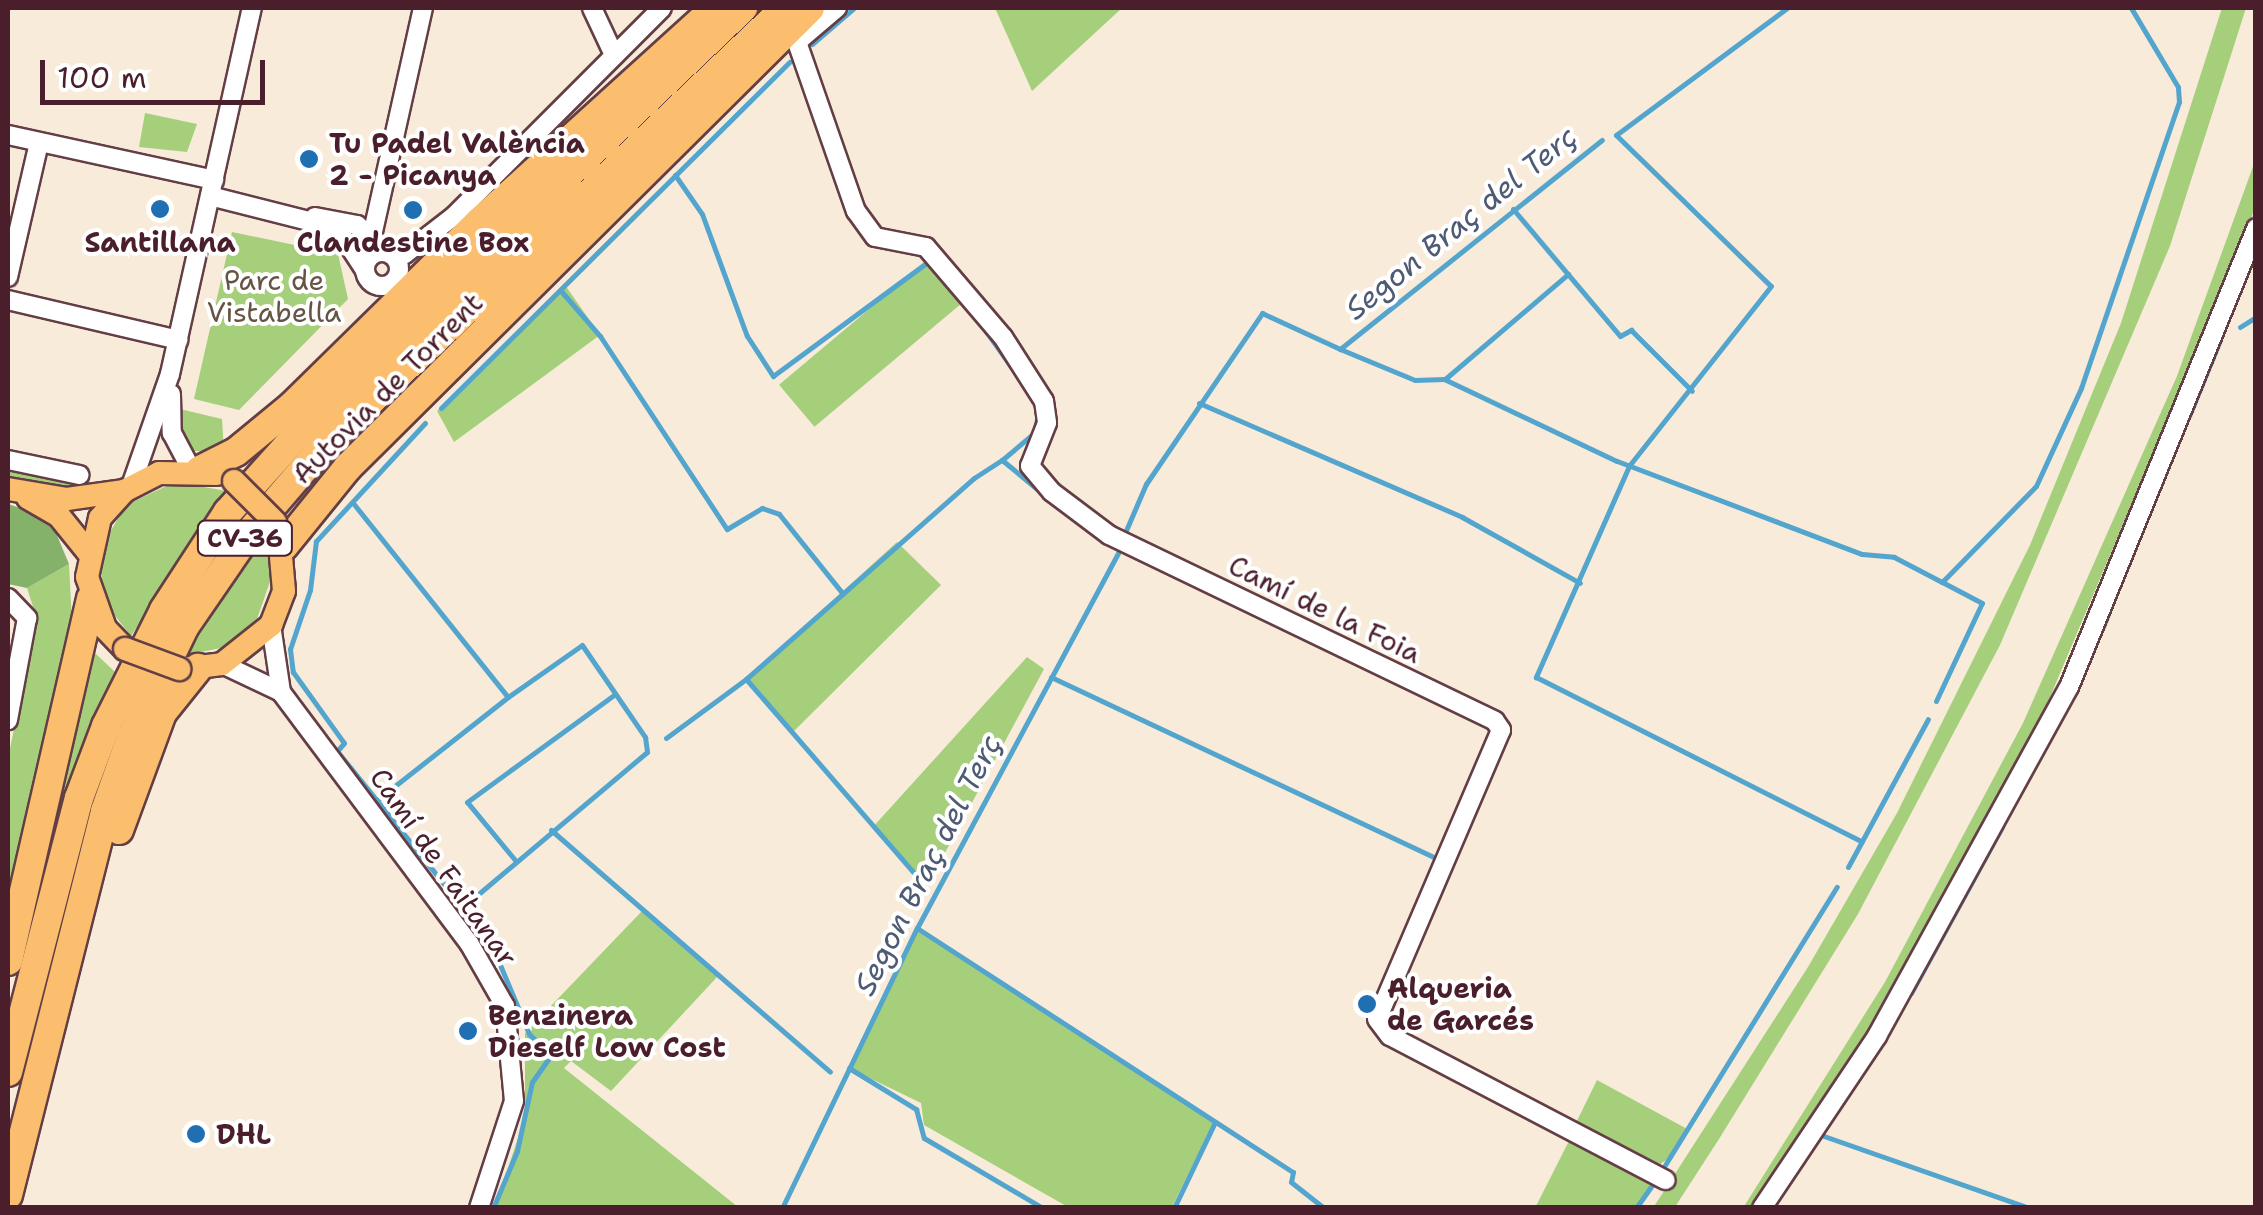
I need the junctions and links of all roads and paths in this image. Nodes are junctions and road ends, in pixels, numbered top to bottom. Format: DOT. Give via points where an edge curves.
graph roads {
  1 [pos="252,8"];
  2 [pos="424,8"];
  3 [pos="662,8"];
  4 [pos="715,8"];
  5 [pos="744,8"];
  6 [pos="786,8"];
  7 [pos="810,8"];
  8 [pos="837,8"];
  9 [pos="596,10"];
  10 [pos="614,56"];
  11 [pos="8,135"];
  12 [pos="39,143"];
  13 [pos="212,188"];
  14 [pos="454,216"];
  15 [pos="304,218"];
  16 [pos="2256,228"];
  17 [pos="372,236"];
  18 [pos="388,253"];
  19 [pos="2240,274"];
  20 [pos="367,275"];
  21 [pos="8,276"];
  22 [pos="394,280"];
  23 [pos="2256,286"];
  24 [pos="8,300"];
  25 [pos="375,323"];
  26 [pos="178,340"];
  27 [pos="170,374"];
  28 [pos="8,460"];
  29 [pos="195,469"];
  30 [pos="80,475"];
  31 [pos="127,488"];
  32 [pos="12,490"];
  33 [pos="279,534"];
  34 [pos="88,552"];
  35 [pos="8,598"];
  36 [pos="91,598"];
  37 [pos="271,625"];
  38 [pos="200,667"];
  39 [pos="281,692"];
  40 [pos="8,720"];
  41 [pos="8,961"];
  42 [pos="8,1072"];
  43 [pos="1666,1180"];
  44 [pos="8,1195"];
  45 [pos="15,1208"];
  46 [pos="479,1208"];
  47 [pos="1762,1208"];
  1 -- 13 [label="street"];
  2 -- 17 [label="street"];
  3 -- 10 [label="street"];
  4 -- 25 [label="highway"];
  5 -- 42 [label="highway, Autovia de Torrent / CV-36" via="307,424 228,512 164,610 106,726 80,798"];
  6 -- 44 [label="highway, Autovia de Torrent / CV-36" via="328,442 249,532 185,626 131,738 105,811"];
  7 -- 33 [label="highway"];
  8 -- 43 [label="street, Camí de la Foia" via="797,42 856,212 875,237 926,247 1003,337 1044,401 1047,424 1030,466 1052,492 1109,535 1495,721 1498,747 1378,1019 1390,1036"];
  9 -- 10 [label="street"];
  10 -- 14 [label="street"];
  11 -- 12 [label="street"];
  12 -- 13 [label="street"];
  12 -- 21 [label="street"];
  13 -- 15 [label="street"];
  13 -- 26 [label="street"];
  14 -- 18 [label="street" via="415,248"];
  14 -- 22 [label="street"];
  15 -- 17 [label="street" via="341,220"];
  15 -- 20 [label="street" via="346,242"];
  16 -- 19 [label="street"];
  17 -- 18 [label="street"];
  18 -- 20 [label="street" via="371,256"];
  18 -- 22 [label="street" via="398,266"];
  19 -- 23 [label="street"];
  19 -- 47 [label="street" via="2069,687 1877,1036"];
  20 -- 22 [label="street" via="384,286"];
  20 -- 25 [label="street" via="378,301"];
  24 -- 26 [label="street"];
  25 -- 29 [label="highway" via="242,448"];
  26 -- 27 [label="street"];
  27 -- 29 [label="street" via="172,433"];
  27 -- 31 [label="street"];
  28 -- 30 [label="street"];
  29 -- 31 [label="main road"];
  29 -- 33 [label="main road, bridge" via="234,481"];
  31 -- 32 [label="main road" via="67,499"];
  31 -- 34 [label="main road" via="100,518"];
  32 -- 34 [label="main road" via="59,516"];
  33 -- 37 [label="main road" via="284,591"];
  34 -- 36 [label="main road"];
  35 -- 40 [label="street" via="28,618"];
  36 -- 38 [label="main road, bridge" via="126,649"];
  36 -- 41 [label="highway"];
  37 -- 38 [label="main road"];
  37 -- 39 [label="street, Camí de Faitanar"];
  38 -- 39 [label="street, Camí de Faitanar"];
  38 -- 45 [label="highway" via="162,713 123,815"];
  39 -- 46 [label="street, Camí de Faitanar" via="469,943 504,1006 514,1101"];
}
